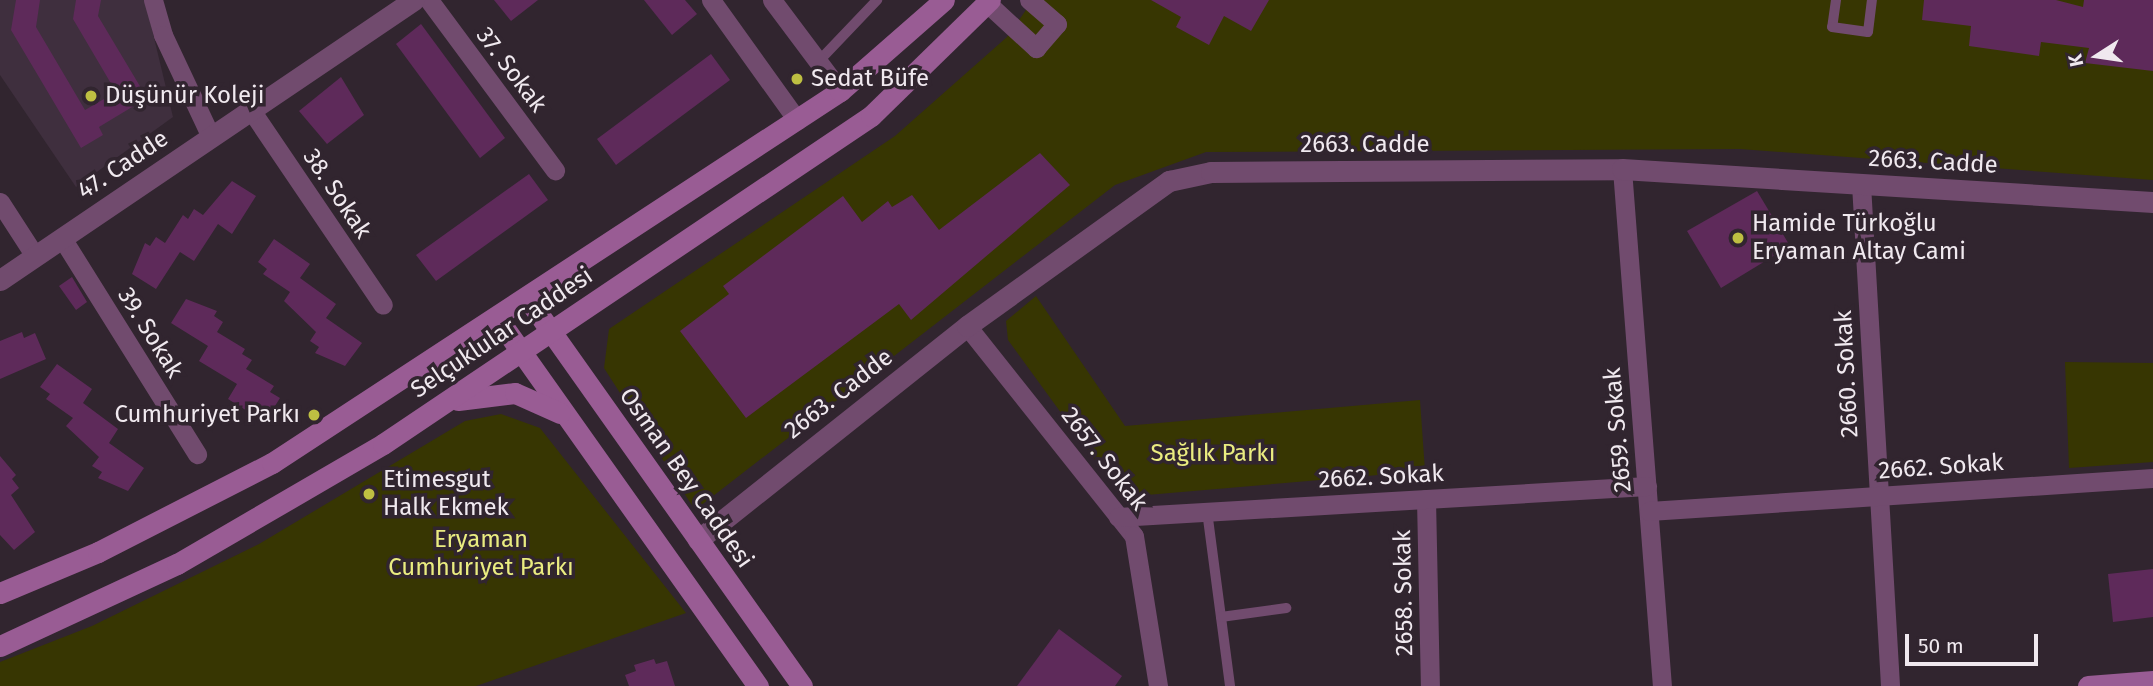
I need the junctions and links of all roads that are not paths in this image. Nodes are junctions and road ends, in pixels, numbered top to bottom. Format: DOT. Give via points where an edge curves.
graph roads {
  1 [pos="153,0"];
  2 [pos="414,0"];
  3 [pos="429,0"];
  4 [pos="710,0"];
  5 [pos="772,0"];
  6 [pos="877,0"];
  7 [pos="944,0"];
  8 [pos="1029,0"];
  9 [pos="1836,0"];
  10 [pos="1872,0"];
  11 [pos="988,1"];
  12 [pos="818,62"];
  13 [pos="840,91"];
  14 [pos="251,110"];
  15 [pos="797,120"];
  16 [pos="211,137"];
  17 [pos="819,152"];
  18 [pos="1622,169"];
  19 [pos="555,170"];
  20 [pos="1861,184"];
  21 [pos="0,202"];
  22 [pos="2153,202"];
  23 [pos="62,238"];
  24 [pos="35,256"];
  25 [pos="0,281"];
  26 [pos="528,299"];
  27 [pos="383,305"];
  28 [pos="498,319"];
  29 [pos="967,326"];
  30 [pos="551,332"];
  31 [pos="522,353"];
  32 [pos="442,405"];
  33 [pos="568,418"];
  34 [pos="197,454"];
  35 [pos="2153,478"];
  36 [pos="1647,486"];
  37 [pos="1879,496"];
  38 [pos="1426,499"];
  39 [pos="1649,511"];
  40 [pos="1207,512"];
  41 [pos="1118,517"];
  42 [pos="698,540"];
  43 [pos="0,593"];
  44 [pos="1286,608"];
  45 [pos="1221,617"];
  46 [pos="0,646"];
  47 [pos="2153,681"];
  48 [pos="758,686"];
  49 [pos="802,686"];
  50 [pos="1158,686"];
  51 [pos="1230,686"];
  52 [pos="1430,686"];
  53 [pos="1662,686"];
  54 [pos="1890,686"];
  55 [pos="2088,686"];
  1 -- 16 [label="street" via="163,35"];
  2 -- 14 [label="street, 47. Cadde"];
  3 -- 19 [label="street, 37. Sokak"];
  4 -- 15 [label="street"];
  5 -- 12 [label="street"];
  6 -- 12 [label="lane"];
  7 -- 13 [label="main road, Selçuklular Caddesi"];
  8 -- 11 [label="street" via="1057,24 1036,48"];
  9 -- 10 [label="lane" via="1832,27 1868,32"];
  11 -- 17 [label="main road, Selçuklular Caddesi" via="871,116"];
  12 -- 13 [label="street"];
  13 -- 15 [label="main road, Selçuklular Caddesi"];
  14 -- 16 [label="street, 47. Cadde"];
  14 -- 27 [label="street, 38. Sokak"];
  15 -- 17 [label="main road"];
  15 -- 26 [label="main road, Selçuklular Caddesi"];
  16 -- 23 [label="street, 47. Cadde"];
  17 -- 30 [label="main road, Selçuklular Caddesi"];
  18 -- 20 [label="street, 2663. Cadde"];
  18 -- 29 [label="street, 2663. Cadde" via="1211,172 1169,181"];
  18 -- 36 [label="street, 2659. Sokak"];
  20 -- 22 [label="street, 2663. Cadde"];
  20 -- 37 [label="street, 2660. Sokak"];
  21 -- 24 [label="street"];
  23 -- 24 [label="street, 47. Cadde"];
  23 -- 34 [label="street, 39. Sokak"];
  24 -- 25 [label="street, 47. Cadde"];
  26 -- 28 [label="main road, Selçuklular Caddesi"];
  26 -- 30 [label="main road, Osman Bey Caddesi"];
  28 -- 31 [label="main road"];
  28 -- 43 [label="main road, Selçuklular Caddesi" via="272,463 98,552"];
  29 -- 41 [label="street, 2657. Sokak"];
  29 -- 42 [label="street, 2663. Cadde"];
  30 -- 31 [label="main road, Selçuklular Caddesi"];
  30 -- 42 [label="main road, Osman Bey Caddesi"];
  31 -- 32 [label="main road, Selçuklular Caddesi"];
  31 -- 33 [label="main road"];
  32 -- 33 [label="main road" via="515,393"];
  32 -- 46 [label="main road, Selçuklular Caddesi" via="177,564"];
  33 -- 48 [label="main road"];
  35 -- 37 [label="street, 2662. Sokak"];
  36 -- 38 [label="street, 2662. Sokak"];
  36 -- 39 [label="street, 2659. Sokak"];
  37 -- 39 [label="street, 2662. Sokak"];
  37 -- 54 [label="street, 2660. Sokak"];
  38 -- 40 [label="street, 2662. Sokak"];
  38 -- 52 [label="street, 2658. Sokak"];
  39 -- 53 [label="street, 2659. Sokak"];
  40 -- 41 [label="street, 2662. Sokak"];
  40 -- 45 [label="lane"];
  41 -- 50 [label="street, 2657. Sokak" via="1133,536"];
  42 -- 49 [label="main road, Osman Bey Caddesi"];
  44 -- 45 [label="lane"];
  45 -- 51 [label="lane"];
  47 -- 55 [label="main road"];
}
